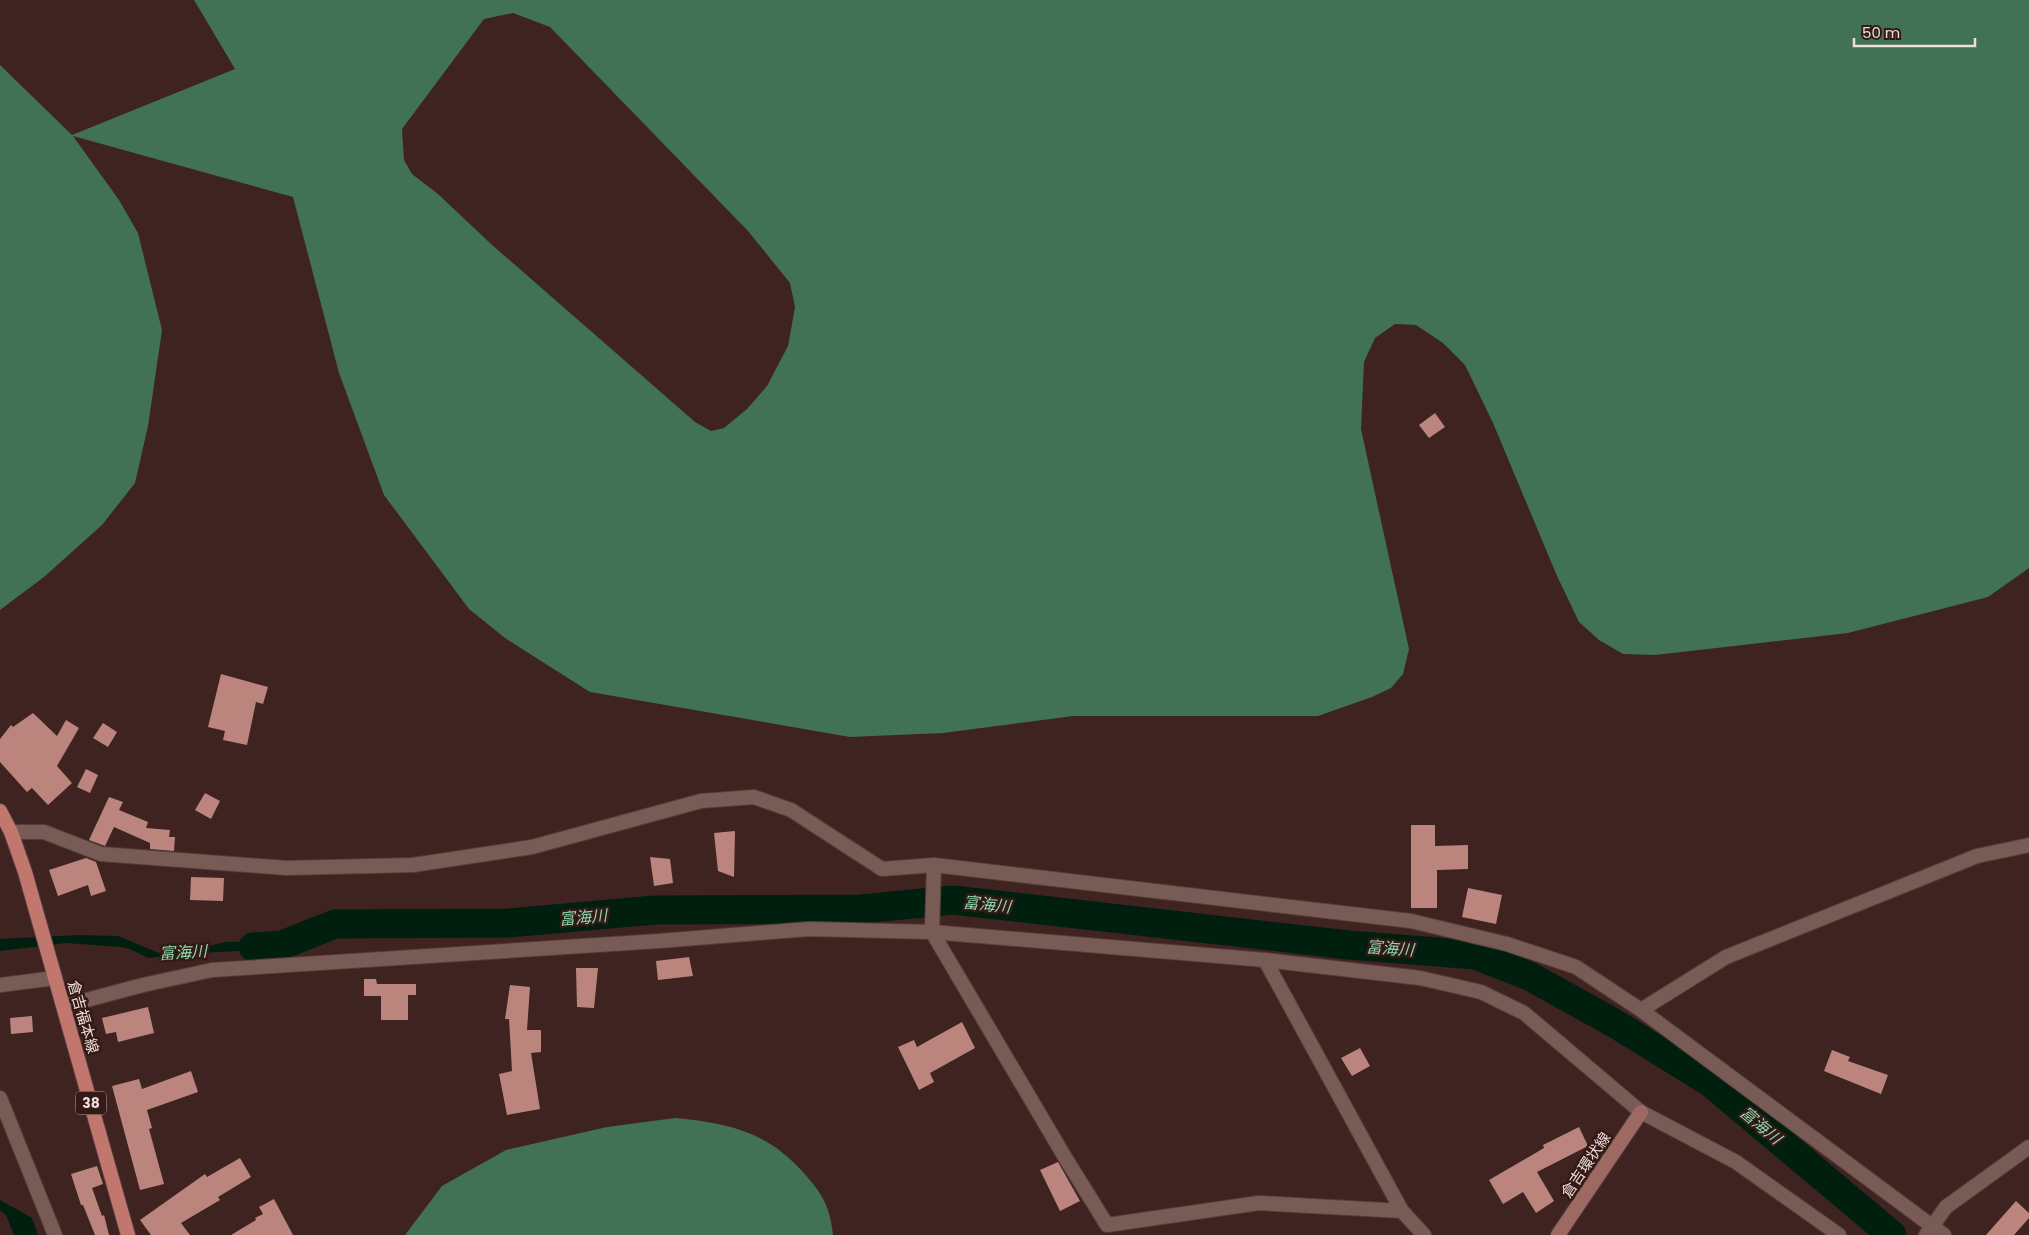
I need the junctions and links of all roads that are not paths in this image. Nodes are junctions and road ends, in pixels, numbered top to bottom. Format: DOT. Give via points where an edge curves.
graph roads {
  1 [pos="0,811"];
  2 [pos="11,832"];
  3 [pos="2029,846"];
  4 [pos="933,868"];
  5 [pos="933,928"];
  6 [pos="1265,960"];
  7 [pos="54,974"];
  8 [pos="0,985"];
  9 [pos="64,1006"];
  10 [pos="1641,1010"];
  11 [pos="0,1098"];
  12 [pos="1641,1112"];
  13 [pos="2029,1147"];
  14 [pos="1402,1211"];
  15 [pos="1934,1232"];
  16 [pos="55,1235"];
  17 [pos="128,1235"];
  18 [pos="1424,1235"];
  19 [pos="1558,1235"];
  20 [pos="1839,1235"];
  1 -- 2 [label="main road, 倉吉福本線 / 38"];
  2 -- 4 [label="street" via="44,832 101,854 287,868 413,865 532,847 701,801 754,797 791,810 882,869"];
  2 -- 7 [label="main road, 倉吉福本線 / 38"];
  3 -- 10 [label="street" via="1977,856 1726,957"];
  4 -- 5 [label="street"];
  4 -- 10 [label="street" via="1411,921 1508,944 1576,967"];
  5 -- 6 [label="street"];
  5 -- 9 [label="street" via="808,929 212,970 143,984"];
  5 -- 14 [label="street" via="1107,1225 1259,1203"];
  6 -- 12 [label="street" via="1420,978 1481,992 1524,1013"];
  6 -- 14 [label="street"];
  7 -- 8 [label="street"];
  7 -- 9 [label="main road, 倉吉福本線 / 38"];
  9 -- 17 [label="main road, 倉吉福本線 / 38"];
  10 -- 15 [label="street"];
  11 -- 16 [label="street"];
  12 -- 19 [label="main road, 倉吉環状線"];
  12 -- 20 [label="street" via="1736,1162"];
  13 -- 15 [label="street" via="1946,1207"];
  14 -- 18 [label="street"];
}
